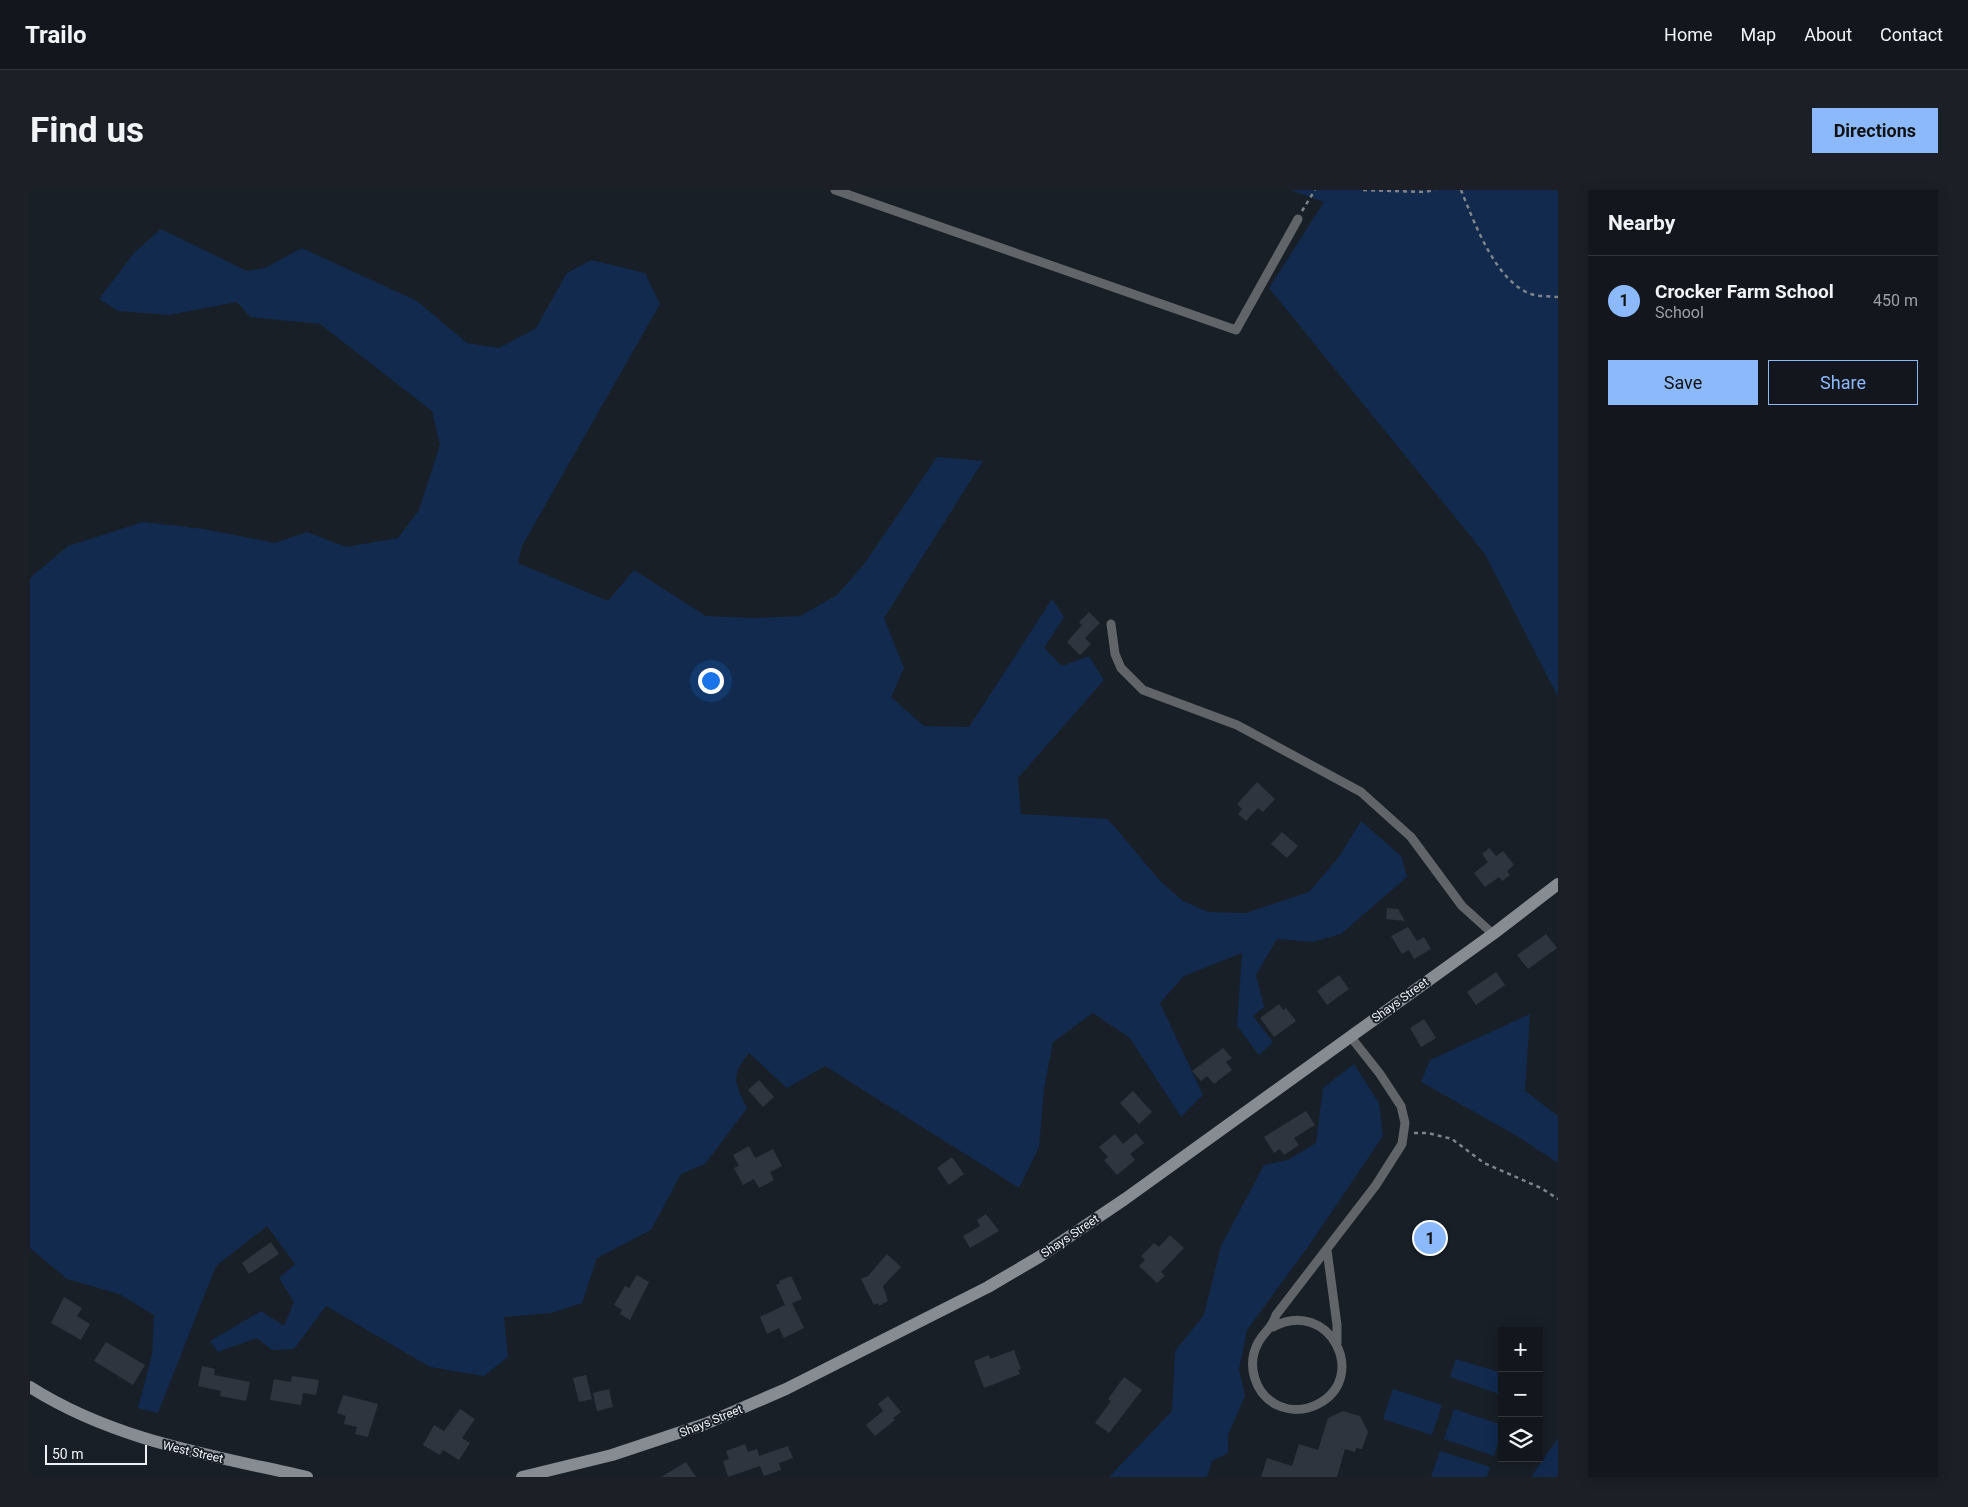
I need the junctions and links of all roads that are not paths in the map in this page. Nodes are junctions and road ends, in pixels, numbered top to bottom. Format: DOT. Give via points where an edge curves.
graph roads {
  1 [pos="835,190"];
  2 [pos="1298,219"];
  3 [pos="1112,624"];
  4 [pos="1558,884"];
  5 [pos="1492,934"];
  6 [pos="1350,1036"];
  7 [pos="1327,1250"];
  8 [pos="1273,1327"];
  9 [pos="1337,1343"];
  10 [pos="30,1387"];
  11 [pos="307,1477"];
  12 [pos="522,1477"];
  1 -- 2 [label="lane" via="1236,330"];
  3 -- 5 [label="lane" via="1115,654 1121,668 1143,690 1237,726 1361,792 1411,837 1462,906"];
  4 -- 5 [label="main road, Shays Street"];
  5 -- 6 [label="main road, Shays Street"];
  6 -- 7 [label="lane" via="1401,1106 1404,1133 1388,1169"];
  6 -- 12 [label="main road, Shays Street" via="1089,1224 1010,1275 962,1301 786,1389 705,1424 612,1455"];
  7 -- 8 [label="lane" via="1276,1315"];
  7 -- 9 [label="lane" via="1338,1325"];
  8 -- 9 [label="lane" via="1290,1320 1308,1321 1325,1329"];
  8 -- 9 [label="lane" via="1262,1336 1255,1349 1254,1377 1270,1400 1289,1409 1311,1407 1334,1391 1342,1364"];
  10 -- 11 [label="main road, West Street" via="85,1418 131,1436"];
}
